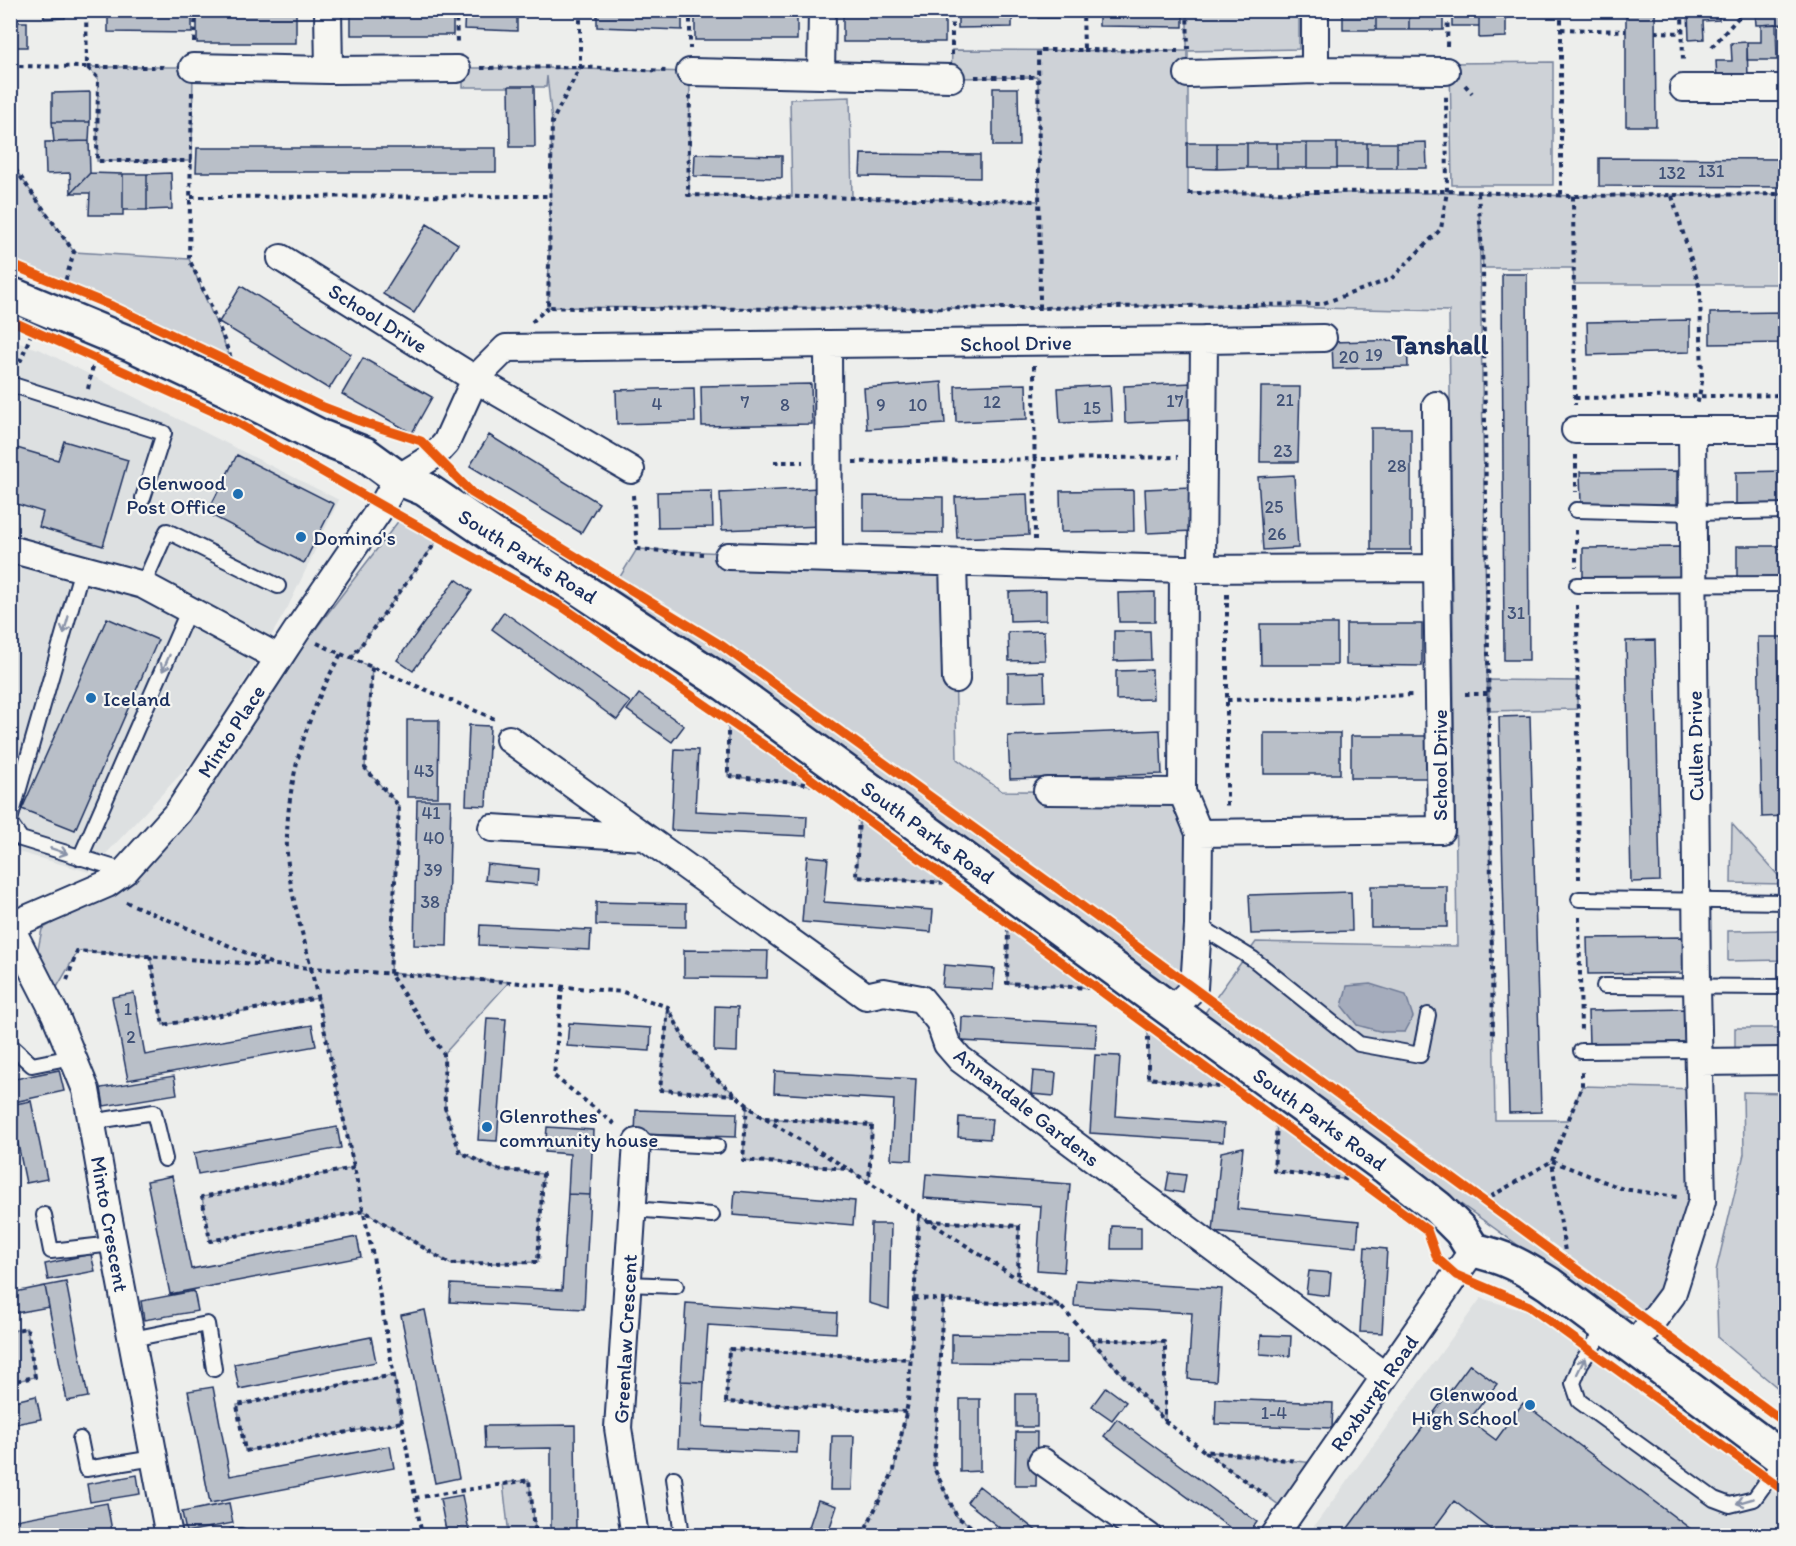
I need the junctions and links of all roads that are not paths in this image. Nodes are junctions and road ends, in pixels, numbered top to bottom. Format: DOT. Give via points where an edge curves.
graph roads {
  1 [pos="328,10"];
  2 [pos="822,10"];
  3 [pos="1315,10"];
  4 [pos="193,67"];
  5 [pos="457,69"];
  6 [pos="329,70"];
  7 [pos="1315,70"];
  8 [pos="1446,70"];
  9 [pos="690,72"];
  10 [pos="1188,74"];
  11 [pos="821,75"];
  12 [pos="951,78"];
  13 [pos="1683,88"];
  14 [pos="1785,88"];
  15 [pos="281,258"];
  16 [pos="10,294"];
  17 [pos="1323,338"];
  18 [pos="1204,340"];
  19 [pos="828,344"];
  20 [pos="475,379"];
  21 [pos="10,384"];
  22 [pos="1436,405"];
  23 [pos="1575,430"];
  24 [pos="1692,430"];
  25 [pos="1785,430"];
  26 [pos="631,470"];
  27 [pos="398,478"];
  28 [pos="143,498"];
  29 [pos="1576,510"];
  30 [pos="1785,511"];
  31 [pos="1692,513"];
  32 [pos="10,549"];
  33 [pos="728,556"];
  34 [pos="829,558"];
  35 [pos="953,562"];
  36 [pos="1437,568"];
  37 [pos="82,569"];
  38 [pos="1204,569"];
  39 [pos="1694,584"];
  40 [pos="1785,584"];
  41 [pos="143,585"];
  42 [pos="1576,585"];
  43 [pos="278,586"];
  44 [pos="189,609"];
  45 [pos="279,658"];
  46 [pos="956,679"];
  47 [pos="509,739"];
  48 [pos="1047,791"];
  49 [pos="1182,792"];
  50 [pos="10,822"];
  51 [pos="492,828"];
  52 [pos="1199,833"];
  53 [pos="645,837"];
  54 [pos="80,858"];
  55 [pos="125,871"];
  56 [pos="1579,899"];
  57 [pos="1697,900"];
  58 [pos="1785,902"];
  59 [pos="1198,925"];
  60 [pos="10,926"];
  61 [pos="1604,986"];
  62 [pos="1697,987"];
  63 [pos="1785,987"];
  64 [pos="1428,1015"];
  65 [pos="1158,1023"];
  66 [pos="10,1045"];
  67 [pos="1581,1051"];
  68 [pos="1699,1056"];
  69 [pos="72,1057"];
  70 [pos="1785,1061"];
  71 [pos="91,1122"];
  72 [pos="637,1142"];
  73 [pos="717,1146"];
  74 [pos="165,1159"];
  75 [pos="632,1209"];
  76 [pos="44,1215"];
  77 [pos="712,1215"];
  78 [pos="113,1244"];
  79 [pos="1473,1250"];
  80 [pos="627,1284"];
  81 [pos="676,1286"];
  82 [pos="1606,1327"];
  83 [pos="132,1339"];
  84 [pos="1633,1347"];
  85 [pos="214,1369"];
  86 [pos="1385,1376"];
  87 [pos="80,1439"];
  88 [pos="154,1458"];
  89 [pos="1784,1460"];
  90 [pos="1042,1461"];
  91 [pos="674,1478"];
  92 [pos="169,1536"];
  93 [pos="234,1536"];
  94 [pos="241,1536"];
  95 [pos="635,1536"];
  96 [pos="682,1536"];
  97 [pos="1148,1536"];
  98 [pos="1274,1536"];
  1 -- 6 [label="street"];
  2 -- 11 [label="street"];
  3 -- 7 [label="street"];
  4 -- 6 [label="street"];
  5 -- 6 [label="street"];
  7 -- 8 [label="street"];
  7 -- 10 [label="street"];
  9 -- 11 [label="street"];
  11 -- 12 [label="street"];
  13 -- 14 [label="street"];
  15 -- 20 [label="street, School Drive"];
  16 -- 27 [label="street, South Parks Road" via="133,345 365,454"];
  17 -- 18 [label="street, School Drive"];
  18 -- 19 [label="street, School Drive"];
  18 -- 38 [label="street"];
  19 -- 20 [label="street, School Drive" via="507,348"];
  19 -- 34 [label="street"];
  20 -- 26 [label="street, School Drive"];
  20 -- 27 [label="street, School Drive" via="446,443 435,455"];
  21 -- 28 [label="lane" via="164,433"];
  22 -- 36 [label="street, School Drive"];
  23 -- 24 [label="street"];
  24 -- 25 [label="street"];
  24 -- 31 [label="street, Cullen Drive"];
  27 -- 45 [label="street, Minto Place"];
  27 -- 65 [label="street, South Parks Road" via="425,489 725,684"];
  29 -- 31 [label="lane"];
  30 -- 31 [label="lane"];
  31 -- 39 [label="street, Cullen Drive"];
  32 -- 37 [label="street"];
  33 -- 34 [label="street"];
  34 -- 35 [label="street"];
  35 -- 38 [label="street"];
  35 -- 46 [label="street"];
  36 -- 38 [label="street"];
  36 -- 52 [label="street, School Drive" via="1441,830"];
  37 -- 41 [label="street"];
  37 -- 50 [label="lane, one-way"];
  38 -- 49 [label="street"];
  39 -- 40 [label="lane"];
  39 -- 42 [label="lane"];
  39 -- 57 [label="street, Cullen Drive"];
  41 -- 43 [label="lane" via="167,531"];
  41 -- 44 [label="street"];
  44 -- 45 [label="street"];
  44 -- 54 [label="lane, one-way"];
  45 -- 55 [label="street, Minto Place" via="178,812"];
  47 -- 53 [label="street, Annandale Gardens"];
  48 -- 49 [label="street"];
  49 -- 52 [label="street"];
  50 -- 54 [label="lane, one-way" via="21,839"];
  51 -- 53 [label="street"];
  52 -- 59 [label="street"];
  53 -- 86 [label="street, Annandale Gardens" via="866,996 884,992 921,999 939,1021 947,1044 960,1059"];
  54 -- 55 [label="lane"];
  55 -- 60 [label="street, Minto Place" via="96,890"];
  56 -- 57 [label="lane"];
  57 -- 58 [label="lane"];
  57 -- 62 [label="street, Cullen Drive"];
  59 -- 64 [label="lane" via="1253,960 1359,1044 1420,1055"];
  59 -- 65 [label="street" via="1194,988"];
  60 -- 69 [label="street, Minto Crescent" via="55,1014"];
  61 -- 62 [label="lane"];
  62 -- 63 [label="lane"];
  62 -- 68 [label="street, Cullen Drive"];
  65 -- 79 [label="street, South Parks Road" via="1387,1168 1438,1208"];
  66 -- 69 [label="lane" via="32,1065"];
  67 -- 68 [label="lane"];
  68 -- 70 [label="street"];
  68 -- 84 [label="street, Cullen Drive" via="1702,1201 1672,1295"];
  69 -- 71 [label="street, Minto Crescent" via="86,1090"];
  71 -- 74 [label="lane" via="154,1112"];
  71 -- 78 [label="street, Minto Crescent"];
  72 -- 73 [label="lane"];
  72 -- 75 [label="street, Greenlaw Crescent"];
  75 -- 77 [label="lane"];
  75 -- 80 [label="street, Greenlaw Crescent"];
  76 -- 78 [label="lane" via="51,1251"];
  78 -- 83 [label="street, Minto Crescent"];
  79 -- 82 [label="street" via="1524,1268"];
  79 -- 86 [label="street, Roxburgh Road"];
  80 -- 81 [label="lane"];
  80 -- 95 [label="street, Greenlaw Crescent" via="618,1428"];
  82 -- 84 [label="street"];
  89 -- 82 [label="lane, one-way" via="1754,1499 1730,1505 1714,1499 1579,1401 1574,1383 1581,1363"];
  83 -- 85 [label="lane" via="207,1324"];
  83 -- 88 [label="street, Minto Crescent"];
  84 -- 89 [label="street"];
  86 -- 98 [label="street, Roxburgh Road"];
  87 -- 88 [label="lane" via="86,1469"];
  88 -- 92 [label="street, Minto Crescent"];
  90 -- 97 [label="street"];
  91 -- 96 [label="lane"];
  93 -- 94 [label="lane"];
}
